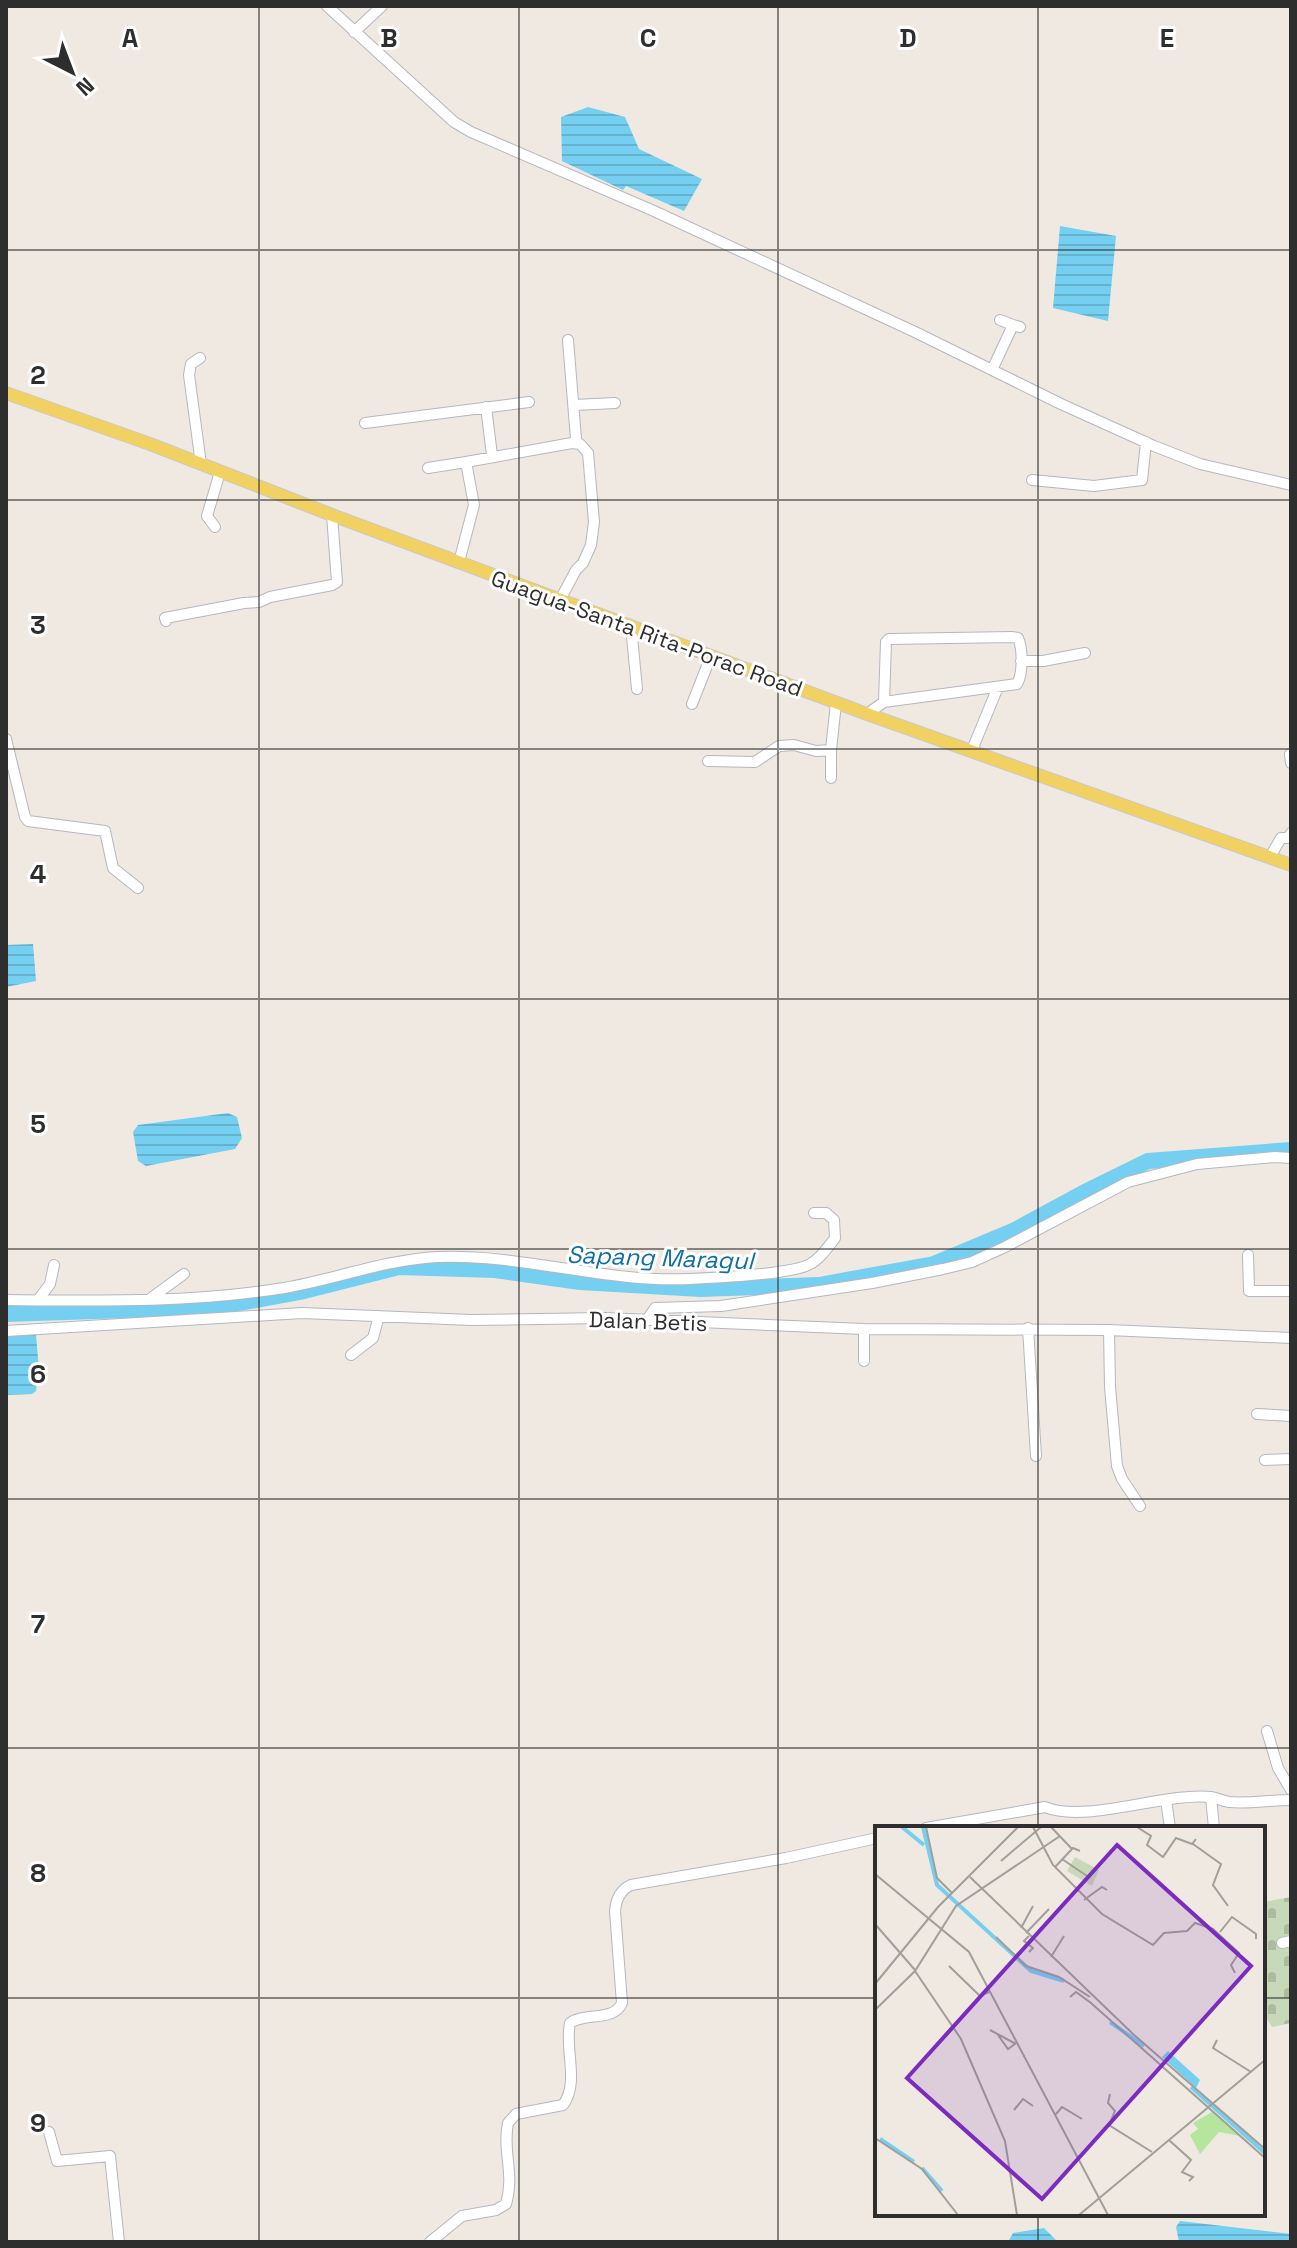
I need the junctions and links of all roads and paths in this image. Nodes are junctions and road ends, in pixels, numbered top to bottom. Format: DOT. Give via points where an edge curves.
graph roads {
  1 [pos="327,6"];
  2 [pos="382,6"];
  3 [pos="354,32"];
  4 [pos="1000,320"];
  5 [pos="568,340"];
  6 [pos="200,358"];
  7 [pos="992,370"];
  8 [pos="6,393"];
  9 [pos="529,402"];
  10 [pos="615,403"];
  11 [pos="575,405"];
  12 [pos="486,407"];
  13 [pos="365,423"];
  14 [pos="1146,442"];
  15 [pos="572,443"];
  16 [pos="492,455"];
  17 [pos="466,462"];
  18 [pos="201,464"];
  19 [pos="428,468"];
  20 [pos="220,472"];
  21 [pos="1032,480"];
  22 [pos="1291,485"];
  23 [pos="332,515"];
  24 [pos="215,527"];
  25 [pos="459,562"];
  26 [pos="560,600"];
  27 [pos="166,621"];
  28 [pos="631,626"];
  29 [pos="1085,653"];
  30 [pos="711,656"];
  31 [pos="1021,661"];
  32 [pos="998,687"];
  33 [pos="637,689"];
  34 [pos="884,702"];
  35 [pos="836,703"];
  36 [pos="692,704"];
  37 [pos="867,714"];
  38 [pos="6,739"];
  39 [pos="831,750"];
  40 [pos="972,750"];
  41 [pos="708,761"];
  42 [pos="831,778"];
  43 [pos="1291,833"];
  44 [pos="1270,857"];
  45 [pos="1291,865"];
  46 [pos="138,888"];
  47 [pos="1291,1158"];
  48 [pos="814,1213"];
  49 [pos="1248,1255"];
  50 [pos="54,1265"];
  51 [pos="184,1274"];
  52 [pos="1291,1291"];
  53 [pos="151,1298"];
  54 [pos="6,1300"];
  55 [pos="38,1300"];
  56 [pos="379,1316"];
  57 [pos="647,1320"];
  58 [pos="1028,1328"];
  59 [pos="864,1329"];
  60 [pos="1109,1330"];
  61 [pos="6,1331"];
  62 [pos="1291,1338"];
  63 [pos="351,1355"];
  64 [pos="864,1361"];
  65 [pos="1257,1414"];
  66 [pos="1291,1416"];
  67 [pos="1036,1456"];
  68 [pos="1291,1459"];
  69 [pos="1265,1460"];
  70 [pos="1140,1506"];
  71 [pos="1267,1731"];
  72 [pos="1291,1790"];
  73 [pos="1211,1797"];
  74 [pos="1166,1800"];
  75 [pos="1291,1800"];
  76 [pos="937,1826"];
  77 [pos="1170,1826"];
  78 [pos="1214,1826"];
  79 [pos="875,1838"];
  80 [pos="49,2132"];
  81 [pos="119,2242"];
  82 [pos="430,2242"];
  1 -- 3 [label="street"];
  2 -- 3 [label="street"];
  3 -- 7 [label="street" via="471,132 654,211"];
  4 -- 7 [label="street" via="1016,326"];
  5 -- 11 [label="street"];
  6 -- 18 [label="street" via="191,364 189,375"];
  7 -- 14 [label="street"];
  8 -- 18 [label="main road, Guagua-Santa Rita-Porac Road"];
  9 -- 12 [label="street"];
  10 -- 11 [label="street"];
  11 -- 15 [label="street" via="578,434"];
  12 -- 13 [label="street"];
  12 -- 16 [label="street"];
  14 -- 21 [label="street" via="1142,480 1094,486"];
  14 -- 22 [label="street" via="1200,464"];
  15 -- 16 [label="street"];
  15 -- 26 [label="street" via="588,453 594,522 591,545"];
  16 -- 17 [label="street"];
  17 -- 19 [label="street"];
  17 -- 25 [label="street" via="474,505"];
  18 -- 20 [label="main road, Guagua-Santa Rita-Porac Road"];
  20 -- 23 [label="main road, Guagua-Santa Rita-Porac Road"];
  20 -- 24 [label="street" via="207,516"];
  23 -- 25 [label="main road, Guagua-Santa Rita-Porac Road"];
  23 -- 27 [label="street" via="337,582"];
  25 -- 26 [label="main road, Guagua-Santa Rita-Porac Road"];
  26 -- 28 [label="main road, Guagua-Santa Rita-Porac Road"];
  28 -- 30 [label="main road, Guagua-Santa Rita-Porac Road"];
  28 -- 33 [label="street"];
  29 -- 31 [label="street"];
  30 -- 35 [label="main road, Guagua-Santa Rita-Porac Road"];
  30 -- 36 [label="street"];
  31 -- 32 [label="street" via="1017,684"];
  31 -- 34 [label="street" via="1018,638 895,637 886,642"];
  32 -- 34 [label="street"];
  32 -- 40 [label="street"];
  34 -- 37 [label="street"];
  35 -- 37 [label="main road, Guagua-Santa Rita-Porac Road"];
  35 -- 39 [label="street"];
  37 -- 40 [label="main road, Guagua-Santa Rita-Porac Road"];
  38 -- 46 [label="street" via="28,821 105,831 113,868"];
  39 -- 41 [label="street" via="779,746 755,762"];
  39 -- 42 [label="street"];
  40 -- 44 [label="main road, Guagua-Santa Rita-Porac Road"];
  43 -- 44 [label="street" via="1281,838"];
  44 -- 45 [label="main road, Guagua-Santa Rita-Porac Road"];
  47 -- 57 [label="street" via="1197,1164 1128,1182 972,1262 721,1306 655,1308"];
  48 -- 53 [label="street" via="834,1220 835,1238 810,1265 794,1269 678,1280 478,1256 393,1261 286,1288 195,1299"];
  49 -- 52 [label="street" via="1249,1291"];
  50 -- 55 [label="street" via="50,1284"];
  51 -- 53 [label="street"];
  53 -- 55 [label="street"];
  54 -- 55 [label="street"];
  56 -- 57 [label="street, Dalan Betis"];
  56 -- 61 [label="street, Dalan Betis" via="251,1314"];
  56 -- 63 [label="street" via="373,1338"];
  57 -- 59 [label="street, Dalan Betis"];
  58 -- 59 [label="street, Dalan Betis"];
  58 -- 60 [label="street, Dalan Betis"];
  58 -- 67 [label="street"];
  59 -- 64 [label="street"];
  60 -- 62 [label="street, Dalan Betis"];
  60 -- 70 [label="street" via="1117,1466"];
  65 -- 66 [label="street"];
  68 -- 69 [label="street"];
  71 -- 72 [label="street"];
  73 -- 74 [label="street"];
  73 -- 75 [label="street" via="1230,1802"];
  73 -- 78 [label="street"];
  74 -- 76 [label="street" via="1088,1810 1045,1807"];
  74 -- 77 [label="street"];
  79 -- 82 [label="street" via="626,1887 616,1901 619,2010 570,2023 571,2082 565,2102 516,2114 508,2123 511,2186 506,2204 462,2216"];
  80 -- 81 [label="street" via="57,2161 110,2156"];
}
